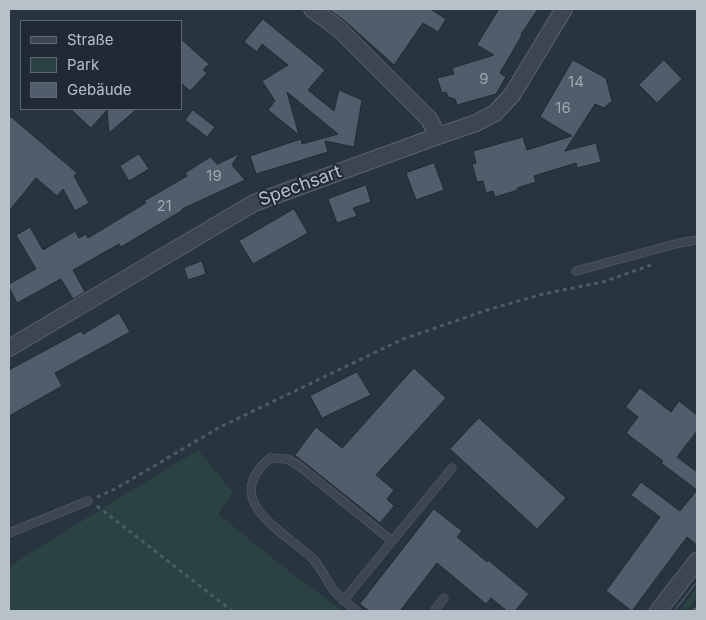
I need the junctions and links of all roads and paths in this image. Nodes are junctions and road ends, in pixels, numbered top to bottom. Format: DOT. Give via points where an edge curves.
graph roads {
  1 [pos="312,9"];
  2 [pos="564,9"];
  3 [pos="438,136"];
  4 [pos="697,240"];
  5 [pos="657,259"];
  6 [pos="576,271"];
  7 [pos="9,348"];
  8 [pos="452,468"];
  9 [pos="88,501"];
  10 [pos="99,507"];
  11 [pos="9,534"];
  12 [pos="392,541"];
  13 [pos="697,560"];
  14 [pos="444,598"];
  15 [pos="343,601"];
  16 [pos="697,606"];
  17 [pos="232,611"];
  18 [pos="357,611"];
  19 [pos="434,611"];
  20 [pos="658,611"];
  21 [pos="693,611"];
  1 -- 3 [label="street" via="339,29 429,119"];
  2 -- 3 [label="street, Spechsart" via="512,95 495,113"];
  3 -- 7 [label="street, Spechsart" via="254,203"];
  4 -- 6 [label="lane" via="679,242"];
  5 -- 9 [label="path" via="650,265 603,282 525,299 403,339 220,427 115,489"];
  8 -- 12 [label="lane"];
  9 -- 11 [label="lane"];
  10 -- 17 [label="path"];
  12 -- 15 [label="lane"];
  12 -- 15 [label="lane" via="287,459 270,458 257,471 250,491 257,509 314,560"];
  13 -- 20 [label="street"];
  14 -- 19 [label="lane"];
  15 -- 18 [label="lane"];
  16 -- 21 [label="path"];
}
